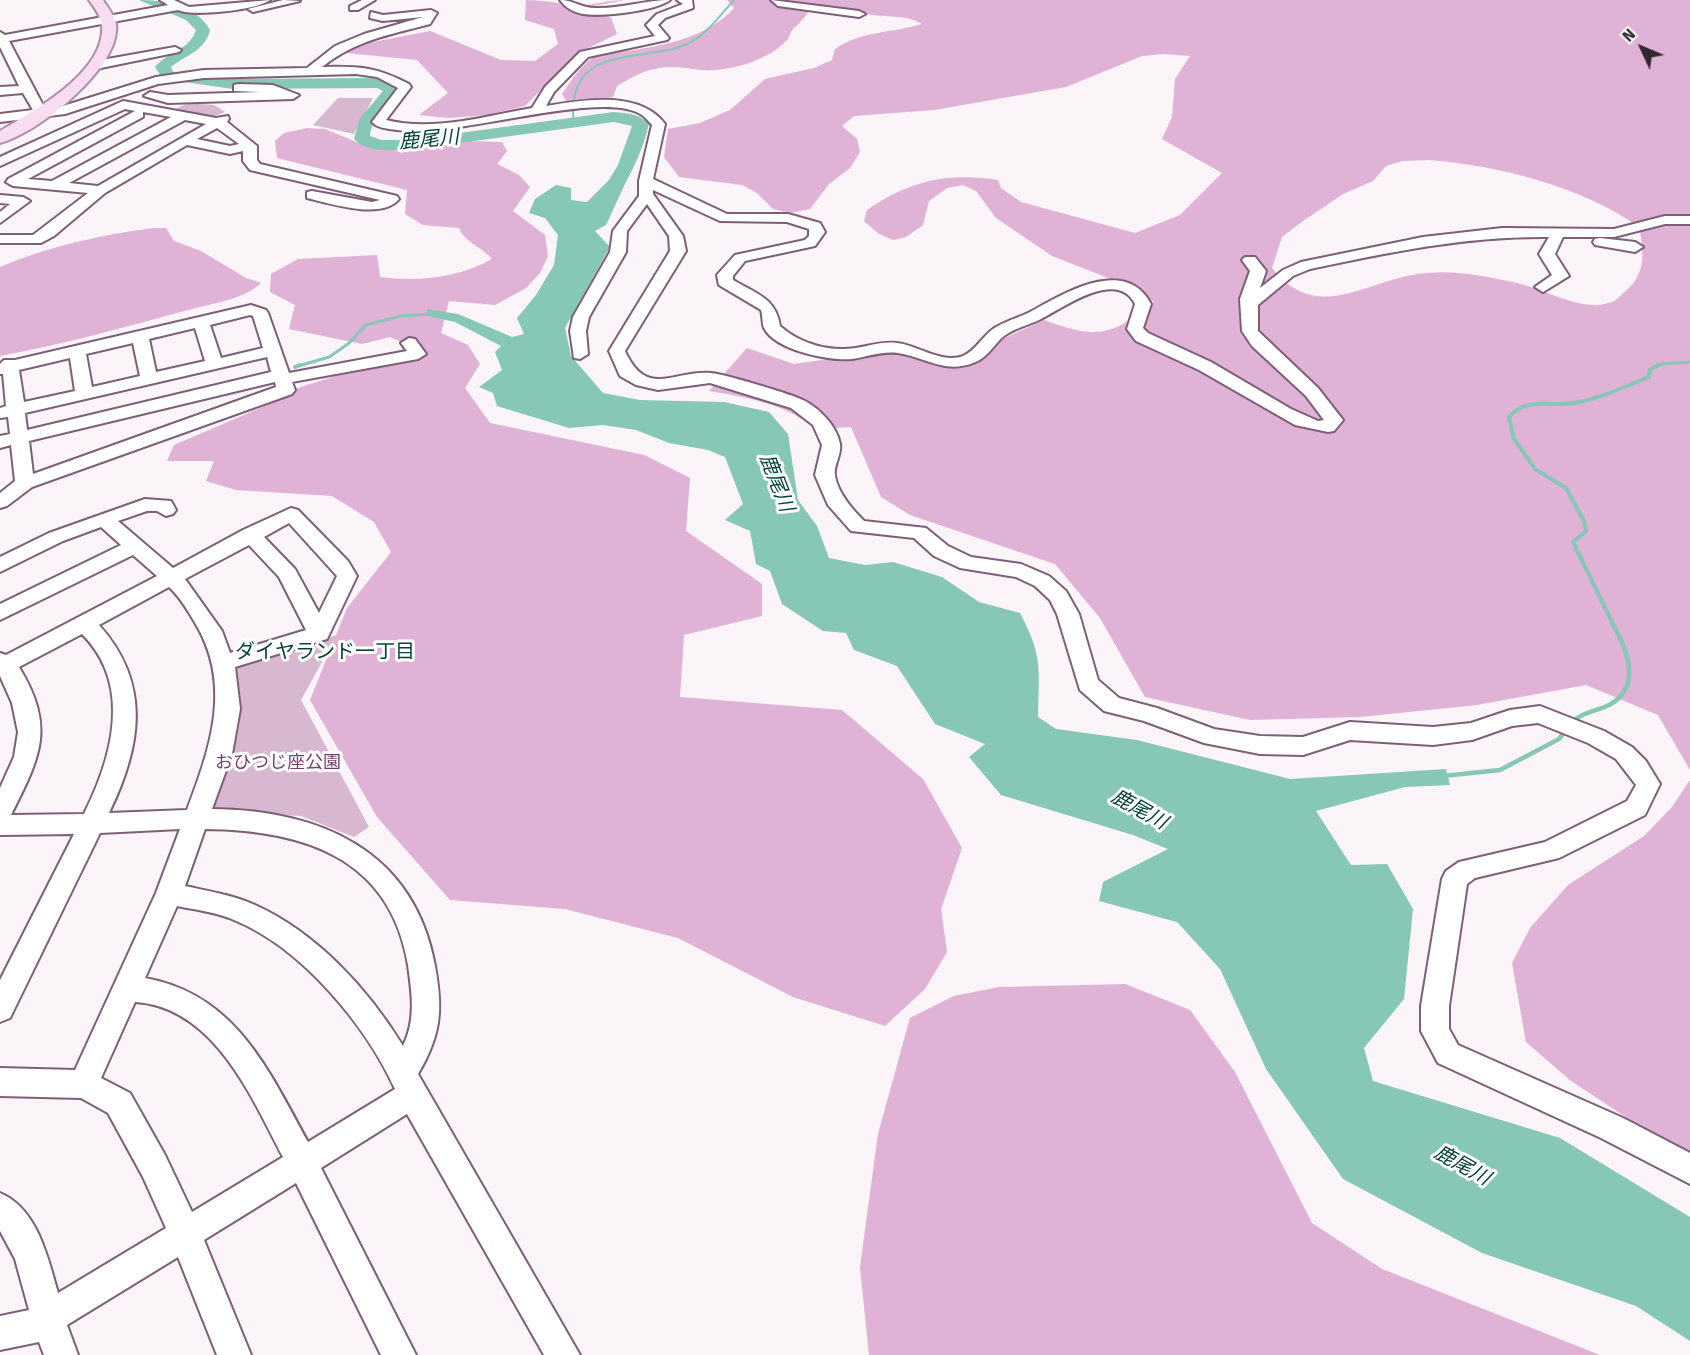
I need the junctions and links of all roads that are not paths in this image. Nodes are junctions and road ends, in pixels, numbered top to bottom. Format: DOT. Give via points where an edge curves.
graph roads {
  1 [pos="96,0"];
  2 [pos="164,0"];
  3 [pos="266,0"];
  4 [pos="370,0"];
  5 [pos="665,0"];
  6 [pos="682,0"];
  7 [pos="776,0"];
  8 [pos="295,1"];
  9 [pos="562,1"];
  10 [pos="246,4"];
  11 [pos="177,7"];
  12 [pos="354,8"];
  13 [pos="375,14"];
  14 [pos="858,14"];
  15 [pos="107,20"];
  16 [pos="1,37"];
  17 [pos="175,50"];
  18 [pos="260,59"];
  19 [pos="231,60"];
  20 [pos="279,60"];
  21 [pos="14,62"];
  22 [pos="0,65"];
  23 [pos="96,65"];
  24 [pos="310,71"];
  25 [pos="244,78"];
  26 [pos="156,81"];
  27 [pos="138,87"];
  28 [pos="27,89"];
  29 [pos="0,91"];
  30 [pos="201,91"];
  31 [pos="147,109"];
  32 [pos="65,110"];
  33 [pos="537,110"];
  34 [pos="42,112"];
  35 [pos="183,116"];
  36 [pos="0,118"];
  37 [pos="224,119"];
  38 [pos="0,138"];
  39 [pos="185,141"];
  40 [pos="250,146"];
  41 [pos="0,162"];
  42 [pos="57,184"];
  43 [pos="646,189"];
  44 [pos="100,190"];
  45 [pos="312,195"];
  46 [pos="0,199"];
  47 [pos="0,219"];
  48 [pos="1690,220"];
  49 [pos="1387,231"];
  50 [pos="1512,232"];
  51 [pos="1556,237"];
  52 [pos="0,239"];
  53 [pos="1635,247"];
  54 [pos="1385,250"];
  55 [pos="1250,260"];
  56 [pos="1543,287"];
  57 [pos="1250,304"];
  58 [pos="201,322"];
  59 [pos="140,335"];
  60 [pos="410,343"];
  61 [pos="77,349"];
  62 [pos="272,351"];
  63 [pos="580,354"];
  64 [pos="214,364"];
  65 [pos="5,367"];
  66 [pos="282,377"];
  67 [pos="149,379"];
  68 [pos="84,394"];
  69 [pos="1274,409"];
  70 [pos="8,412"];
  71 [pos="1252,416"];
  72 [pos="1301,434"];
  73 [pos="20,437"];
  74 [pos="0,442"];
  75 [pos="25,483"];
  76 [pos="0,502"];
  77 [pos="166,510"];
  78 [pos="104,519"];
  79 [pos="250,534"];
  80 [pos="133,547"];
  81 [pos="0,565"];
  82 [pos="169,577"];
  83 [pos="0,613"];
  84 [pos="84,623"];
  85 [pos="319,634"];
  86 [pos="223,663"];
  87 [pos="2,664"];
  88 [pos="0,813"];
  89 [pos="195,819"];
  90 [pos="91,824"];
  91 [pos="0,825"];
  92 [pos="169,893"];
  93 [pos="127,989"];
  94 [pos="0,1009"];
  95 [pos="0,1082"];
  96 [pos="407,1083"];
  97 [pos="84,1084"];
  98 [pos="303,1163"];
  99 [pos="1690,1169"];
  100 [pos="0,1209"];
  101 [pos="186,1236"];
  102 [pos="48,1318"];
  103 [pos="0,1333"];
  104 [pos="60,1355"];
  105 [pos="234,1355"];
  106 [pos="399,1355"];
  107 [pos="563,1355"];
  1 -- 15 [label="main road"];
  2 -- 11 [label="street"];
  3 -- 10 [label="street"];
  4 -- 12 [label="street"];
  5 -- 9 [label="street" via="604,11 580,10"];
  6 -- 33 [label="street" via="689,6 658,17 652,24 663,38 584,54 549,90"];
  7 -- 14 [label="street"];
  8 -- 10 [label="street" via="251,9"];
  10 -- 11 [label="street" via="187,10"];
  11 -- 15 [label="street"];
  13 -- 24 [label="street" via="383,18 431,13 426,22 368,36 339,48"];
  15 -- 16 [label="street"];
  15 -- 23 [label="main road" via="106,47"];
  16 -- 21 [label="street"];
  17 -- 23 [label="street"];
  18 -- 20 [label="street"];
  19 -- 25 [label="street" via="246,68"];
  21 -- 22 [label="street"];
  21 -- 28 [label="street"];
  23 -- 34 [label="main road" via="80,83"];
  24 -- 25 [label="street"];
  24 -- 33 [label="street" via="372,72 401,84 405,87 402,92 378,122 395,127 463,125"];
  25 -- 26 [label="street" via="185,76"];
  25 -- 26 [label="street" via="202,87"];
  25 -- 32 [label="street" via="292,95 168,99 132,95"];
  26 -- 27 [label="street"];
  27 -- 30 [label="street" via="164,93"];
  27 -- 32 [label="street"];
  28 -- 29 [label="street"];
  28 -- 34 [label="street"];
  31 -- 35 [label="street"];
  31 -- 41 [label="street" via="123,105"];
  31 -- 42 [label="street" via="13,182"];
  32 -- 34 [label="street"];
  33 -- 43 [label="street" via="590,104 627,106 656,118 659,124"];
  34 -- 36 [label="street"];
  34 -- 38 [label="main road"];
  35 -- 37 [label="street"];
  35 -- 42 [label="street"];
  37 -- 39 [label="street"];
  37 -- 40 [label="street"];
  39 -- 40 [label="street" via="230,150"];
  39 -- 44 [label="street"];
  40 -- 45 [label="street" via="250,161 255,167 392,200 372,206"];
  42 -- 44 [label="street"];
  43 -- 63 [label="street" via="620,231 618,252 581,317"];
  43 -- 69 [label="street" via="725,218 788,218 815,226 818,232 810,243 740,258 724,275 725,282 761,302 770,312 771,327 794,342 828,353 895,348 956,363 973,358 996,334 1077,292 1096,285 1111,285 1135,292 1140,298 1143,304 1135,329 1142,337 1214,371"];
  43 -- 99 [label="street" via="676,236 678,251 617,351 626,372 658,385 711,378 797,404 821,422 831,445 825,475 838,505 858,526 919,532 941,551 967,563 1022,572 1042,581 1059,596 1068,614 1088,684 1113,705 1212,737 1260,745 1303,746 1350,730 1433,736 1540,714 1596,736 1623,753 1647,783 1636,808 1550,851 1468,869 1455,879 1435,1006 1435,1031 1448,1054 1612,1128"];
  44 -- 52 [label="street" via="36,240"];
  46 -- 47 [label="street" via="24,201"];
  48 -- 50 [label="street" via="1665,220 1614,233"];
  49 -- 54 [label="street"];
  50 -- 51 [label="street"];
  50 -- 54 [label="street" via="1423,241"];
  51 -- 53 [label="street"];
  51 -- 56 [label="street" via="1547,254 1561,276"];
  54 -- 57 [label="street" via="1297,269"];
  55 -- 57 [label="street" via="1258,271 1248,299"];
  57 -- 69 [label="street" via="1250,331 1312,392 1334,420 1328,427 1313,426"];
  58 -- 59 [label="street"];
  58 -- 62 [label="street" via="251,310 260,313"];
  58 -- 64 [label="street"];
  59 -- 61 [label="street"];
  59 -- 67 [label="street"];
  60 -- 66 [label="street" via="418,354"];
  61 -- 65 [label="street"];
  61 -- 68 [label="street"];
  62 -- 64 [label="street"];
  62 -- 66 [label="street"];
  64 -- 67 [label="street"];
  65 -- 70 [label="street"];
  66 -- 73 [label="street"];
  66 -- 75 [label="street" via="286,390"];
  67 -- 68 [label="street"];
  68 -- 70 [label="street"];
  69 -- 71 [label="street"];
  69 -- 72 [label="street"];
  70 -- 73 [label="street"];
  73 -- 74 [label="street"];
  73 -- 75 [label="street"];
  75 -- 76 [label="street"];
  77 -- 78 [label="street" via="164,505 145,505"];
  78 -- 80 [label="street"];
  78 -- 81 [label="street"];
  79 -- 82 [label="street"];
  79 -- 85 [label="street" via="288,574"];
  79 -- 85 [label="street" via="291,514 341,566 347,576"];
  80 -- 82 [label="street"];
  80 -- 83 [label="street"];
  82 -- 84 [label="street"];
  82 -- 86 [label="street" via="180,585 211,631"];
  84 -- 87 [label="street"];
  84 -- 90 [label="street" via="96,631 108,651 126,720 112,780"];
  85 -- 86 [label="street"];
  86 -- 89 [label="street" via="228,709 220,754"];
  87 -- 88 [label="street" via="26,709 30,738"];
  89 -- 90 [label="street"];
  89 -- 92 [label="street"];
  89 -- 96 [label="street" via="263,821 296,827 346,848 367,862 394,891 416,929 428,1012"];
  90 -- 91 [label="street"];
  90 -- 94 [label="street"];
  92 -- 93 [label="street"];
  92 -- 96 [label="street" via="245,912 275,929 328,971 359,1007"];
  93 -- 97 [label="street"];
  93 -- 98 [label="street" via="170,997 199,1012 220,1030 249,1066"];
  95 -- 97 [label="street"];
  96 -- 98 [label="street"];
  96 -- 107 [label="street"];
  97 -- 101 [label="street" via="120,1103"];
  98 -- 101 [label="street"];
  98 -- 106 [label="street"];
  100 -- 102 [label="street" via="10,1216 22,1235"];
  101 -- 102 [label="street"];
  101 -- 105 [label="street"];
  102 -- 103 [label="street" via="32,1328"];
  102 -- 104 [label="street"];
}
